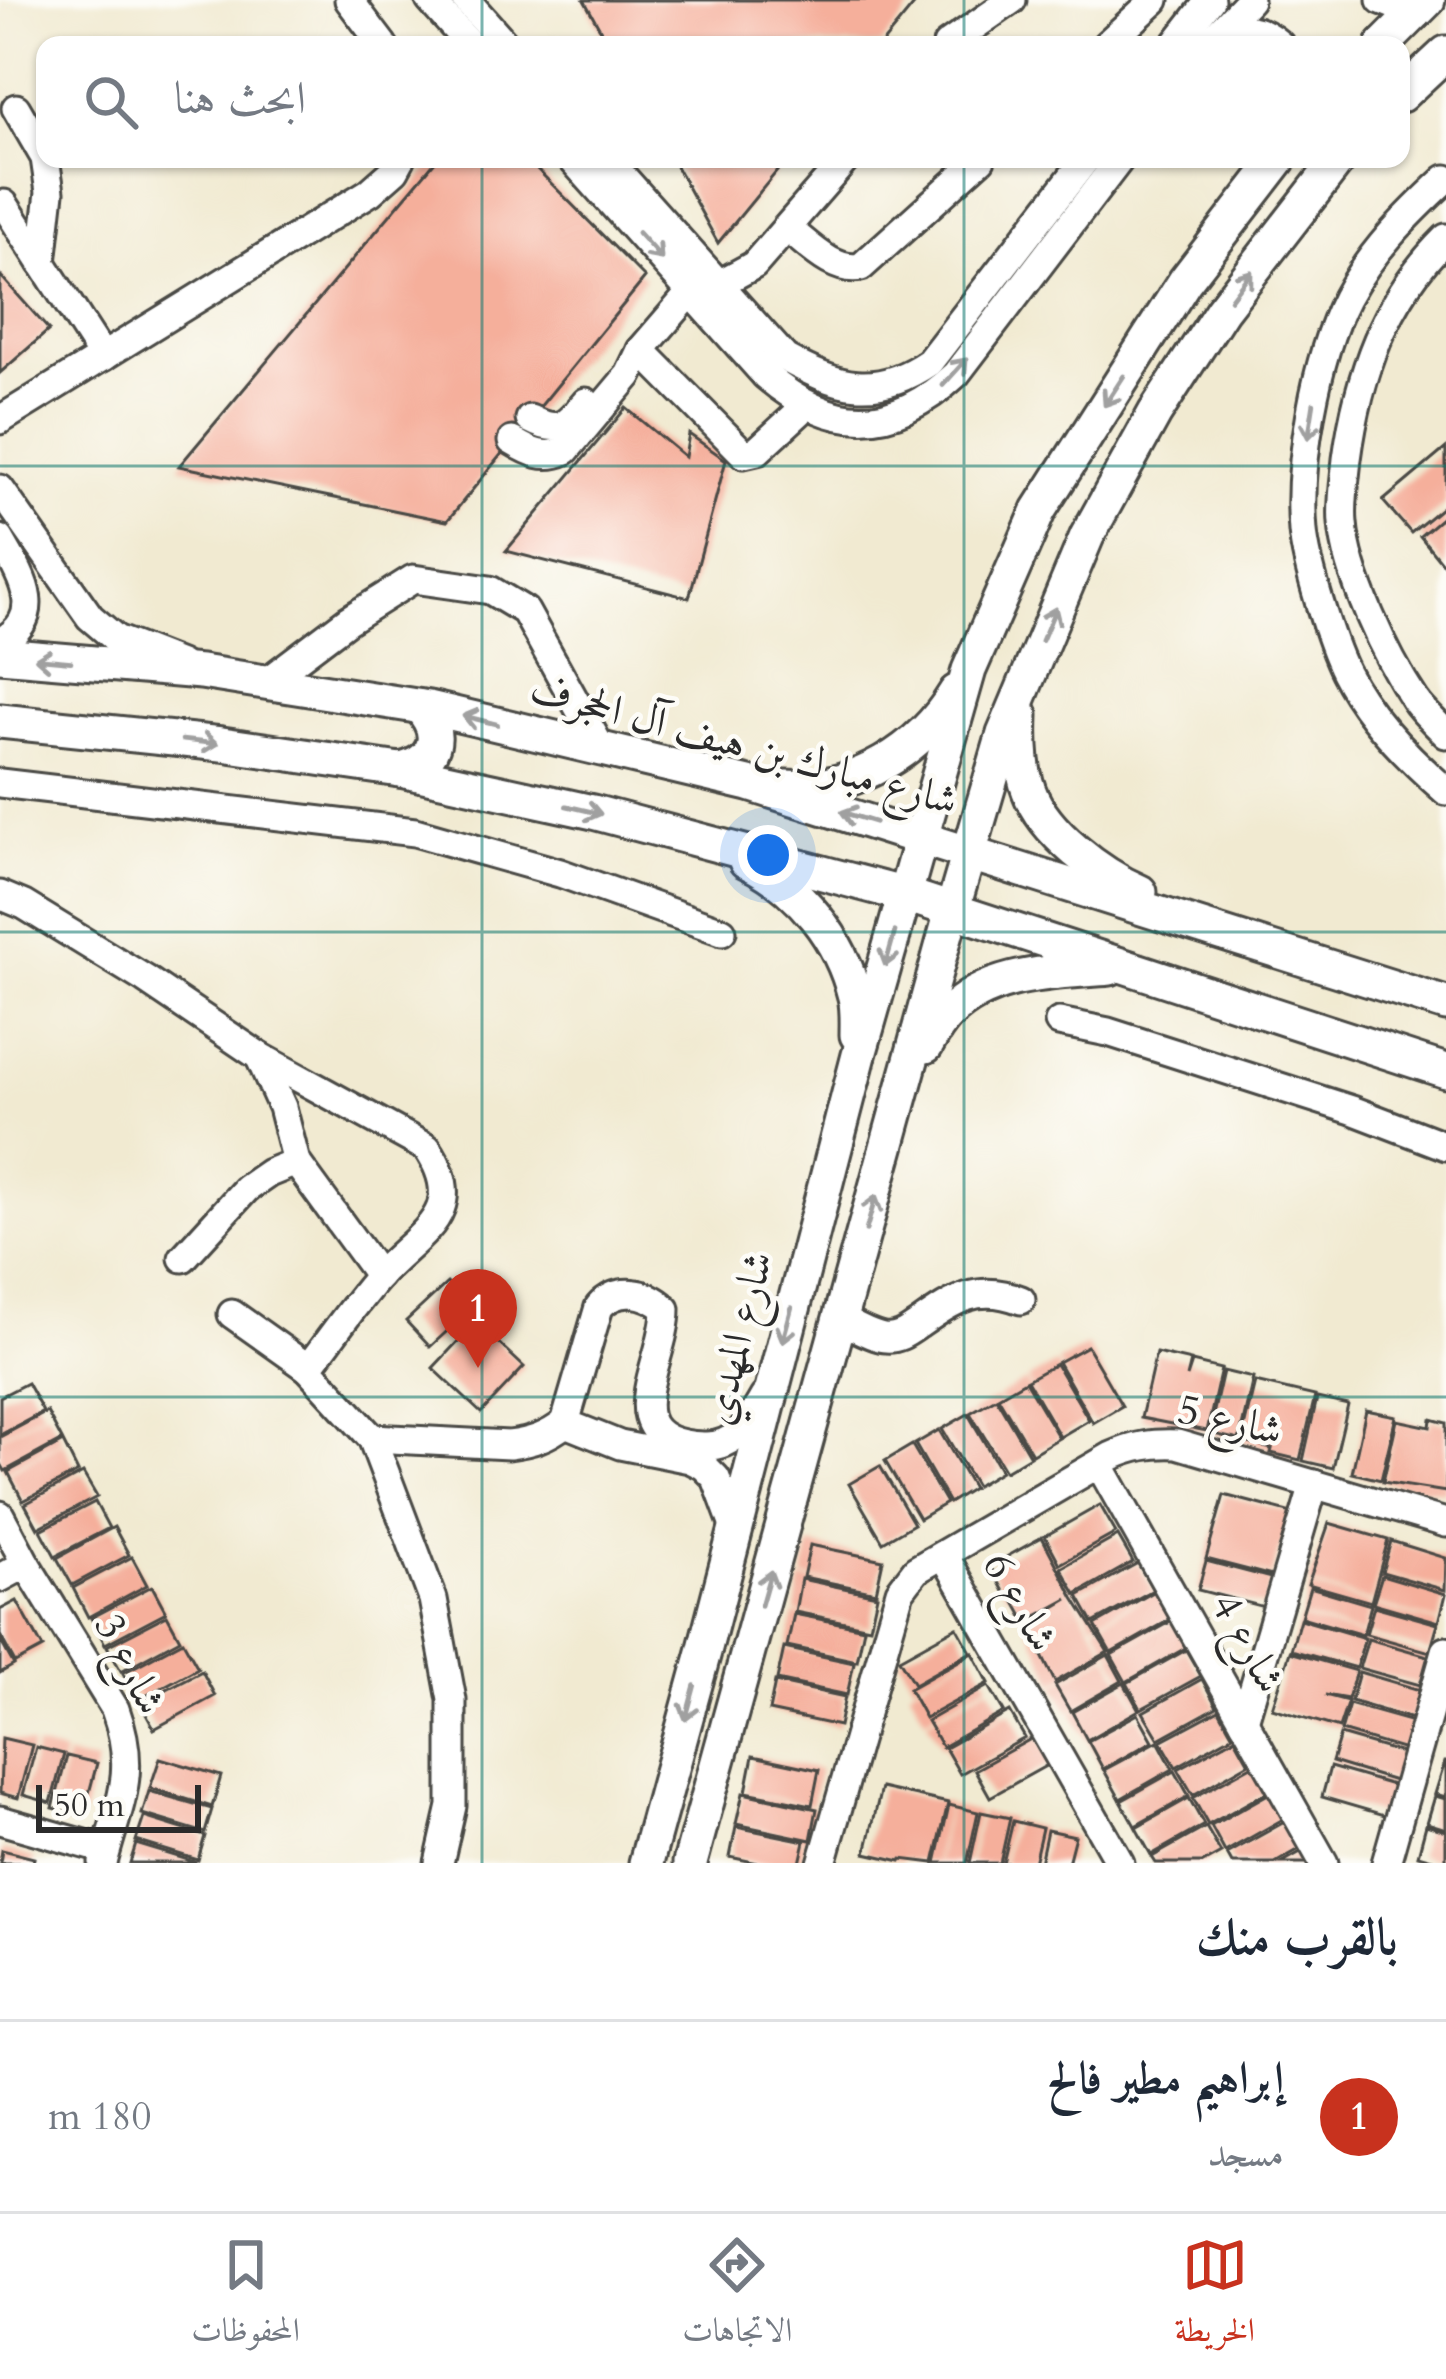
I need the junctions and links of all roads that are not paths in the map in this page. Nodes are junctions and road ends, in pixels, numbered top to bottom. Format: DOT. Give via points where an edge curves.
graph roads {
  1 [pos="349,0"];
  2 [pos="430,0"];
  3 [pos="466,0"];
  4 [pos="1012,0"];
  5 [pos="1155,0"];
  6 [pos="1210,0"];
  7 [pos="1250,0"];
  8 [pos="1381,0"];
  9 [pos="1421,7"];
  10 [pos="376,36"];
  11 [pos="462,36"];
  12 [pos="498,36"];
  13 [pos="960,36"];
  14 [pos="1116,36"];
  15 [pos="1182,36"];
  16 [pos="1215,36"];
  17 [pos="1223,36"];
  18 [pos="1268,36"];
  19 [pos="1392,36"];
  20 [pos="1446,53"];
  21 [pos="1410,87"];
  22 [pos="16,108"];
  23 [pos="36,142"];
  24 [pos="47,168"];
  25 [pos="396,168"];
  26 [pos="581,168"];
  27 [pos="615,168"];
  28 [pos="839,168"];
  29 [pos="970,168"];
  30 [pos="1079,168"];
  31 [pos="1113,168"];
  32 [pos="1272,168"];
  33 [pos="1332,168"];
  34 [pos="1446,178"];
  35 [pos="4,204"];
  36 [pos="787,228"];
  37 [pos="1446,238"];
  38 [pos="42,263"];
  39 [pos="705,288"];
  40 [pos="641,350"];
  41 [pos="103,357"];
  42 [pos="807,405"];
  43 [pos="530,418"];
  44 [pos="0,420"];
  45 [pos="512,441"];
  46 [pos="0,489"];
  47 [pos="0,539"];
  48 [pos="0,642"];
  49 [pos="0,655"];
  50 [pos="969,670"];
  51 [pos="201,672"];
  52 [pos="266,682"];
  53 [pos="1022,689"];
  54 [pos="420,707"];
  55 [pos="0,722"];
  56 [pos="1446,734"];
  57 [pos="602,750"];
  58 [pos="400,770"];
  59 [pos="0,783"];
  60 [pos="749,784"];
  61 [pos="1446,791"];
  62 [pos="922,837"];
  63 [pos="701,839"];
  64 [pos="970,853"];
  65 [pos="0,895"];
  66 [pos="905,896"];
  67 [pos="952,910"];
  68 [pos="722,931"];
  69 [pos="1246,940"];
  70 [pos="1122,967"];
  71 [pos="1446,1004"];
  72 [pos="1059,1022"];
  73 [pos="859,1055"];
  74 [pos="259,1056"];
  75 [pos="911,1067"];
  76 [pos="1446,1071"];
  77 [pos="1446,1146"];
  78 [pos="296,1162"];
  79 [pos="183,1258"];
  80 [pos="379,1276"];
  81 [pos="1021,1300"];
  82 [pos="232,1314"];
  83 [pos="841,1320"];
  84 [pos="308,1368"];
  85 [pos="772,1383"];
  86 [pos="646,1413"];
  87 [pos="565,1424"];
  88 [pos="372,1438"];
  89 [pos="620,1444"];
  90 [pos="1099,1464"];
  91 [pos="1314,1484"];
  92 [pos="0,1515"];
  93 [pos="1446,1523"];
  94 [pos="735,1529"];
  95 [pos="944,1555"];
  96 [pos="26,1564"];
  97 [pos="0,1579"];
  98 [pos="1446,1651"];
  99 [pos="1244,1721"];
  100 [pos="0,1820"];
  101 [pos="104,1857"];
  102 [pos="823,1859"];
  103 [pos="439,1863"];
  104 [pos="646,1863"];
  105 [pos="690,1863"];
  106 [pos="852,1863"];
  107 [pos="1120,1863"];
  108 [pos="1324,1863"];
  109 [pos="1386,1863"];
  1 -- 10 [label="street"];
  2 -- 11 [label="street"];
  3 -- 12 [label="street"];
  4 -- 13 [label="street"];
  5 -- 14 [label="street"];
  6 -- 15 [label="street"];
  7 -- 16 [label="street"];
  8 -- 9 [label="street"];
  9 -- 19 [label="main road"];
  17 -- 18 [label="street" via="1247,28"];
  20 -- 21 [label="main road"];
  22 -- 23 [label="street"];
  24 -- 38 [label="street"];
  25 -- 41 [label="street" via="370,192"];
  26 -- 39 [label="street, one-way"];
  27 -- 39 [label="street"];
  28 -- 36 [label="street"];
  29 -- 36 [label="street" via="862,267 839,266"];
  30 -- 39 [label="street" via="929,362 909,376 850,386 822,378 785,358"];
  42 -- 31 [label="street, one-way" via="881,418 935,394"];
  32 -- 50 [label="main road, one-way" via="1184,280 1039,510"];
  53 -- 33 [label="main road, one-way" via="1087,536 1155,413 1222,310"];
  34 -- 61 [label="street, one-way" via="1386,237 1346,298 1312,410 1303,480 1303,534 1346,672 1385,731"];
  35 -- 38 [label="street"];
  36 -- 39 [label="street" via="754,265"];
  37 -- 56 [label="street" via="1413,276 1371,351 1353,412 1343,524 1360,592 1388,654"];
  38 -- 41 [label="street"];
  39 -- 40 [label="street"];
  39 -- 42 [label="street" via="766,376"];
  40 -- 42 [label="street" via="743,454 757,451"];
  40 -- 43 [label="street" via="617,364 568,423 555,428"];
  40 -- 45 [label="street" via="566,450 539,455"];
  41 -- 44 [label="street"];
  46 -- 51 [label="street" via="102,628"];
  47 -- 48 [label="street" via="28,594 18,628"];
  51 -- 49 [label="main road, شارع مبارك بن هيف آل الحجرف, one-way"];
  50 -- 60 [label="main road" via="942,716 903,753 855,777 802,788"];
  50 -- 62 [label="main road, شارع المهدي"];
  51 -- 52 [label="main road, شارع مبارك بن هيف آل الحجرف"];
  52 -- 54 [label="main road, شارع مبارك بن هيف آل الحجرف"];
  52 -- 57 [label="street" via="413,578 490,590 525,611"];
  53 -- 64 [label="main road"];
  53 -- 69 [label="main road" via="1029,794 1060,838 1114,881"];
  57 -- 54 [label="main road, شارع مبارك بن هيف آل الحجرف, one-way"];
  54 -- 58 [label="main road" via="432,720 430,754"];
  55 -- 58 [label="main road, one-way"];
  57 -- 60 [label="main road, شارع مبارك بن هيف آل الحجرف"];
  58 -- 63 [label="main road, one-way"];
  59 -- 68 [label="street" via="415,832"];
  62 -- 60 [label="main road, شارع مبارك بن هيف آل الحجرف, one-way"];
  62 -- 64 [label="main road, شارع مبارك بن هيف آل الحجرف"];
  62 -- 66 [label="main road, شارع المهدي"];
  63 -- 66 [label="main road"];
  63 -- 73 [label="main road" via="802,900 836,946 855,999"];
  64 -- 67 [label="main road"];
  64 -- 69 [label="main road, شارع مبارك بن هيف آل الحجرف"];
  65 -- 74 [label="street"];
  66 -- 67 [label="main road"];
  66 -- 73 [label="main road, شارع المهدي, one-way"];
  67 -- 70 [label="main road"];
  67 -- 75 [label="main road"];
  69 -- 71 [label="main road, شارع مبارك بن هيف آل الحجرف"];
  70 -- 75 [label="main road" via="1021,976 974,992 945,1016"];
  70 -- 76 [label="main road"];
  72 -- 77 [label="street"];
  73 -- 85 [label="main road, شارع المهدي, one-way"];
  74 -- 78 [label="street"];
  74 -- 80 [label="street" via="427,1148 441,1168 444,1197 433,1225"];
  83 -- 75 [label="main road, one-way"];
  78 -- 79 [label="street" via="246,1189"];
  78 -- 80 [label="street"];
  80 -- 84 [label="street"];
  81 -- 83 [label="street" via="977,1293 896,1338"];
  82 -- 84 [label="street"];
  105 -- 83 [label="main road, one-way"];
  84 -- 88 [label="street"];
  85 -- 86 [label="street" via="738,1435 720,1447 666,1437"];
  85 -- 94 [label="main road, شارع المهدي"];
  86 -- 87 [label="street" via="666,1309 634,1292 599,1307"];
  86 -- 89 [label="street"];
  87 -- 88 [label="street" via="509,1444"];
  87 -- 89 [label="street"];
  88 -- 103 [label="street" via="433,1599 452,1700 452,1806"];
  89 -- 94 [label="street" via="704,1466"];
  90 -- 91 [label="street, شارع 5" via="1132,1448 1177,1444"];
  90 -- 95 [label="street, شارع 5"];
  90 -- 99 [label="street, شارع 4"];
  91 -- 93 [label="street, شارع 5"];
  91 -- 99 [label="street"];
  92 -- 96 [label="street, شارع 3"];
  94 -- 104 [label="main road, شارع المهدي, one-way"];
  95 -- 102 [label="street, شارع 6" via="916,1570 900,1592"];
  95 -- 107 [label="street, شارع 6"];
  96 -- 97 [label="street"];
  96 -- 101 [label="street, شارع 3" via="123,1731 127,1777"];
  98 -- 109 [label="street"];
  99 -- 108 [label="street, شارع 4"];
  100 -- 101 [label="street"];
  102 -- 106 [label="street"];
}
